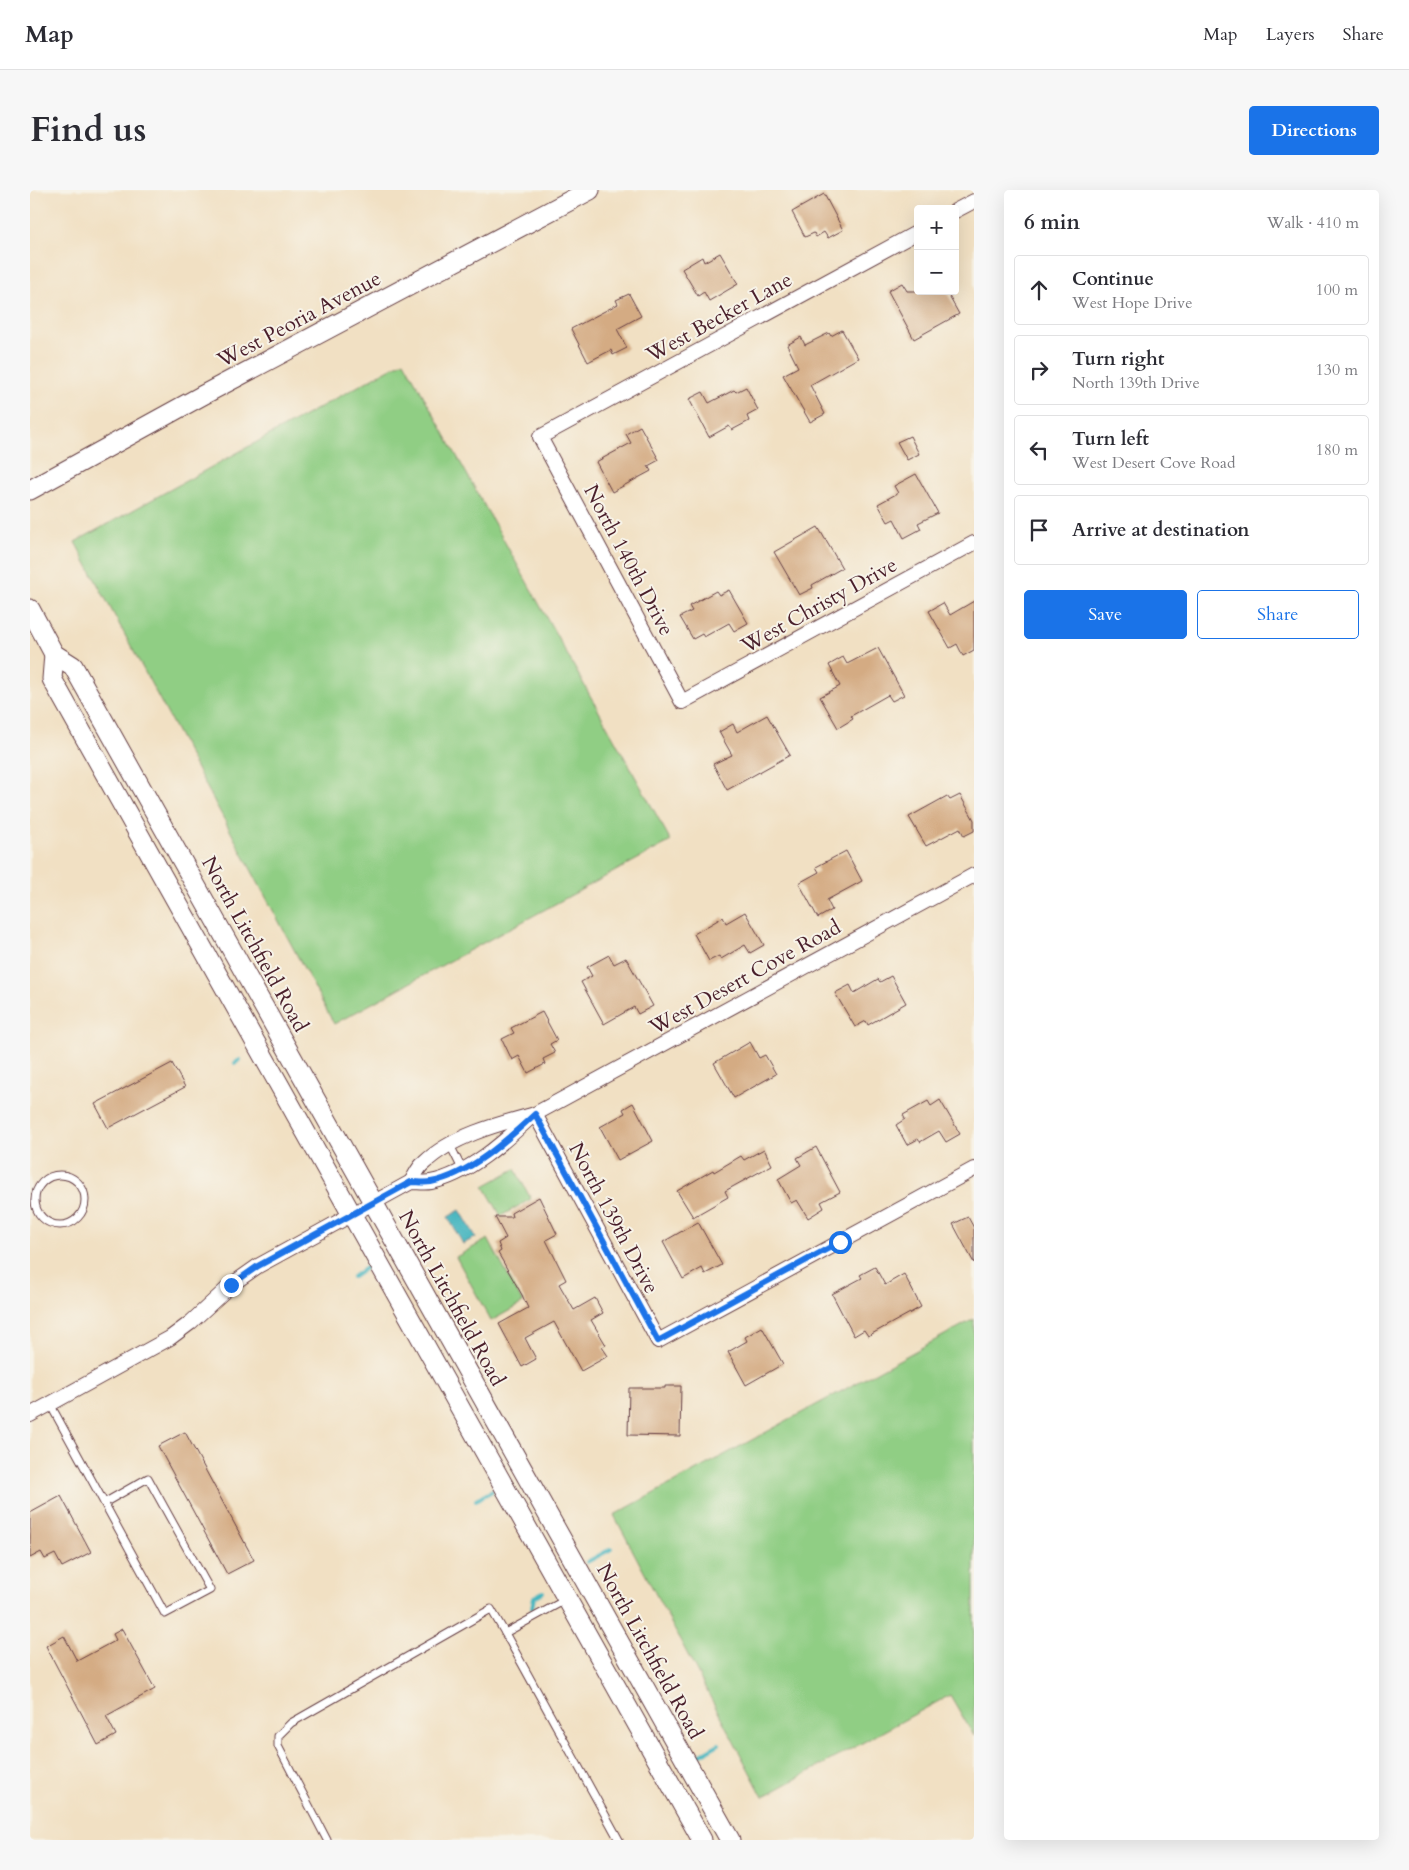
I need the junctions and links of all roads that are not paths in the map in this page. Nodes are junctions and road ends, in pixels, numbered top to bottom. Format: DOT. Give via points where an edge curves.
graph roads {
  1 [pos="590,190"];
  2 [pos="974,201"];
  3 [pos="959,209"];
  4 [pos="914,234"];
  5 [pos="540,437"];
  6 [pos="30,490"];
  7 [pos="974,543"];
  8 [pos="30,609"];
  9 [pos="54,654"];
  10 [pos="682,702"];
  11 [pos="974,875"];
  12 [pos="214,969"];
  13 [pos="274,1022"];
  14 [pos="535,1114"];
  15 [pos="450,1145"];
  16 [pos="462,1169"];
  17 [pos="974,1169"];
  18 [pos="411,1182"];
  19 [pos="373,1203"];
  20 [pos="352,1214"];
  21 [pos="58,1225"];
  22 [pos="50,1404"];
  23 [pos="30,1415"];
  24 [pos="104,1503"];
  25 [pos="567,1599"];
  26 [pos="505,1633"];
  27 [pos="672,1736"];
  28 [pos="327,1840"];
  29 [pos="619,1840"];
  30 [pos="702,1840"];
  31 [pos="730,1840"];
  1 -- 6 [label="main road, West Peoria Avenue"];
  2 -- 3 [label="street"];
  4 -- 5 [label="street, West Becker Lane"];
  5 -- 10 [label="street, North 140th Drive"];
  7 -- 10 [label="street, West Christy Drive"];
  8 -- 9 [label="main road, North Litchfield Road"];
  9 -- 12 [label="main road" via="52,679"];
  9 -- 13 [label="main road, North Litchfield Road" via="73,666"];
  11 -- 14 [label="street, West Desert Cove Road"];
  12 -- 13 [label="main road" via="232,973 257,1015"];
  12 -- 20 [label="main road"];
  13 -- 19 [label="main road, North Litchfield Road"];
  14 -- 15 [label="street, West Desert Cove Road" via="475,1133"];
  14 -- 16 [label="street, West Desert Cove Road" via="486,1156"];
  14 -- 17 [label="street, North 139th Drive" via="658,1341"];
  15 -- 16 [label="lane"];
  15 -- 18 [label="street, West Desert Cove Road" via="422,1164"];
  16 -- 18 [label="street, West Desert Cove Road" via="449,1177 430,1182"];
  18 -- 19 [label="street, West Desert Cove Road"];
  19 -- 20 [label="street, West Desert Cove Road"];
  19 -- 27 [label="main road, North Litchfield Road"];
  20 -- 22 [label="street, West Desert Cove Road" via="248,1272 165,1342"];
  20 -- 25 [label="main road"];
  21 -- 21 [label="lane" via="80,1216 86,1200 74,1179 58,1175 44,1182 36,1196 38,1212 50,1223"];
  22 -- 23 [label="street, West Desert Cove Road"];
  22 -- 24 [label="lane"];
  24 -- 24 [label="lane" via="165,1614 210,1590 148,1478"];
  25 -- 26 [label="lane"];
  25 -- 27 [label="main road" via="590,1611 653,1722"];
  25 -- 30 [label="main road"];
  26 -- 28 [label="lane" via="491,1609 291,1723 278,1736 281,1754"];
  26 -- 29 [label="lane"];
  27 -- 31 [label="main road, North Litchfield Road"];
}
